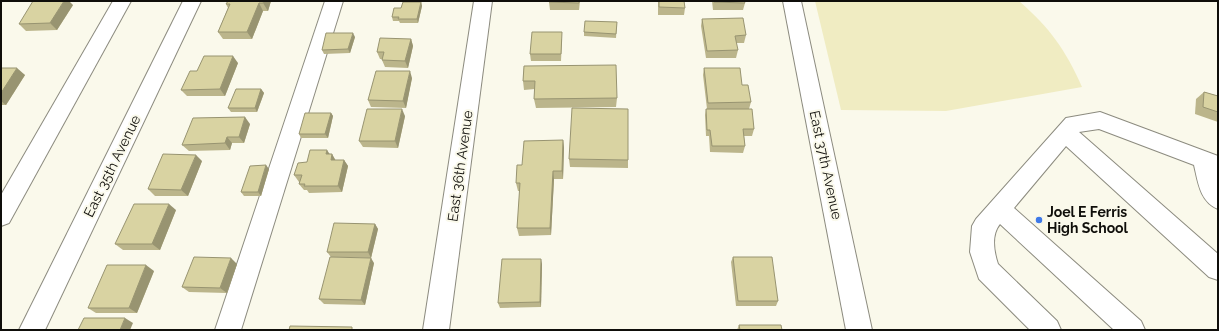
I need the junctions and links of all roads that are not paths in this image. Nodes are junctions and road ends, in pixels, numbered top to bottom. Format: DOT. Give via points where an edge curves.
graph roads {
  1 [pos="122,1"];
  2 [pos="192,1"];
  3 [pos="334,1"];
  4 [pos="483,1"];
  5 [pos="792,1"];
  6 [pos="1066,133"];
  7 [pos="1211,162"];
  8 [pos="1218,199"];
  9 [pos="999,209"];
  10 [pos="1,216"];
  11 [pos="1218,269"];
  12 [pos="32,330"];
  13 [pos="228,330"];
  14 [pos="436,330"];
  15 [pos="859,330"];
  16 [pos="1048,330"];
  17 [pos="1132,330"];
  1 -- 10 [label="street"];
  2 -- 12 [label="street, East 35th Avenue"];
  3 -- 13 [label="street"];
  4 -- 14 [label="street, East 36th Avenue"];
  5 -- 15 [label="street, East 37th Avenue"];
  6 -- 7 [label="street" via="1073,124 1100,120"];
  6 -- 9 [label="street"];
  6 -- 11 [label="street"];
  7 -- 8 [label="street" via="1210,187"];
  9 -- 16 [label="street" via="984,226 982,252 988,271"];
  9 -- 17 [label="street"];
}
